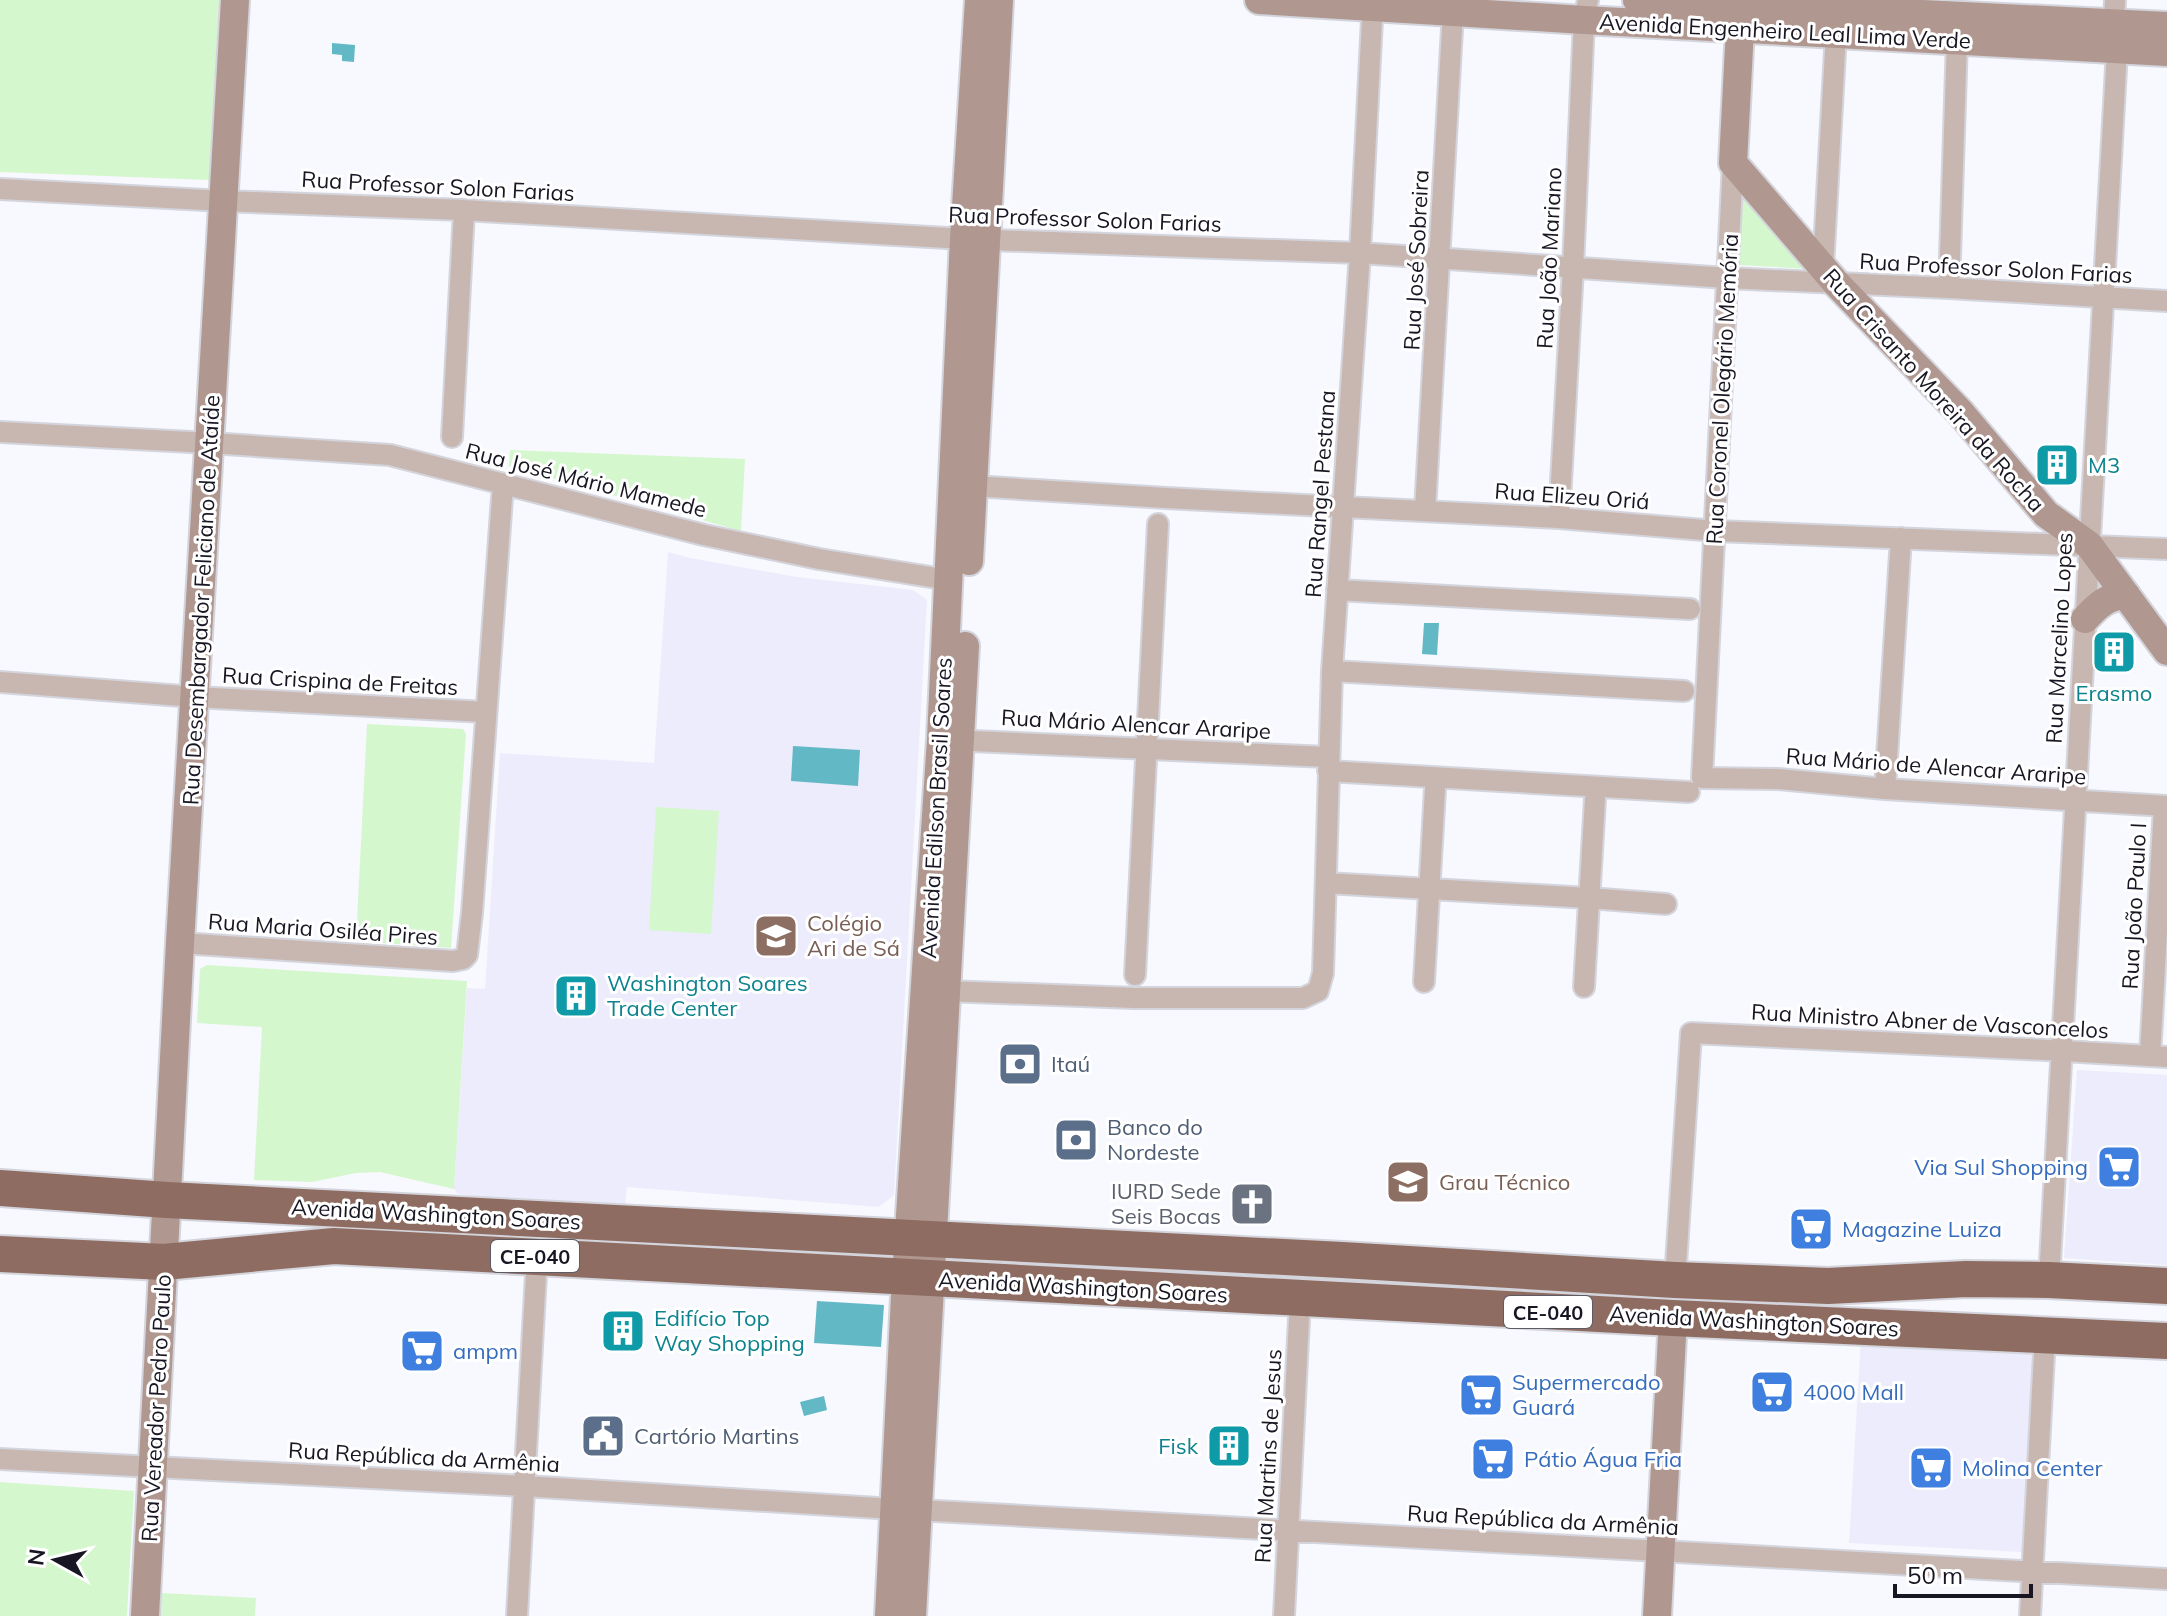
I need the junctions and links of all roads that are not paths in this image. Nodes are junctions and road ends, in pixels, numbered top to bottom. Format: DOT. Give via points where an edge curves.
graph roads {
  1 [pos="235,0"];
  2 [pos="979,0"];
  3 [pos="999,0"];
  4 [pos="1259,0"];
  5 [pos="1637,0"];
  6 [pos="1373,3"];
  7 [pos="1586,10"];
  8 [pos="1453,11"];
  9 [pos="1744,11"];
  10 [pos="1837,14"];
  11 [pos="1961,19"];
  12 [pos="2115,24"];
  13 [pos="2167,26"];
  14 [pos="2167,52"];
  15 [pos="1733,163"];
  16 [pos="0,189"];
  17 [pos="224,201"];
  18 [pos="464,210"];
  19 [pos="975,239"];
  20 [pos="1360,253"];
  21 [pos="1440,258"];
  22 [pos="1573,268"];
  23 [pos="1829,275"];
  24 [pos="1727,278"];
  25 [pos="1949,288"];
  26 [pos="2102,298"];
  27 [pos="2167,301"];
  28 [pos="0,432"];
  29 [pos="452,437"];
  30 [pos="210,443"];
  31 [pos="503,484"];
  32 [pos="973,486"];
  33 [pos="1342,506"];
  34 [pos="1425,511"];
  35 [pos="1559,518"];
  36 [pos="1158,524"];
  37 [pos="1716,531"];
  38 [pos="1901,538"];
  39 [pos="2089,545"];
  40 [pos="2167,549"];
  41 [pos="949,580"];
  42 [pos="1337,590"];
  43 [pos="2126,595"];
  44 [pos="1690,609"];
  45 [pos="2085,619"];
  46 [pos="2167,651"];
  47 [pos="1332,671"];
  48 [pos="0,682"];
  49 [pos="1684,691"];
  50 [pos="195,697"];
  51 [pos="486,712"];
  52 [pos="951,740"];
  53 [pos="1147,749"];
  54 [pos="1328,764"];
  55 [pos="1695,785"];
  56 [pos="1435,789"];
  57 [pos="1885,789"];
  58 [pos="1595,799"];
  59 [pos="2075,799"];
  60 [pos="2166,806"];
  61 [pos="1326,883"];
  62 [pos="1429,889"];
  63 [pos="1589,898"];
  64 [pos="1666,904"];
  65 [pos="180,943"];
  66 [pos="1135,975"];
  67 [pos="1424,982"];
  68 [pos="1584,987"];
  69 [pos="946,991"];
  70 [pos="2062,1051"];
  71 [pos="2158,1057"];
  72 [pos="0,1188"];
  73 [pos="167,1200"];
  74 [pos="921,1239"];
  75 [pos="0,1254"];
  76 [pos="537,1256"];
  77 [pos="164,1262"];
  78 [pos="918,1278"];
  79 [pos="1675,1280"];
  80 [pos="2049,1280"];
  81 [pos="2167,1286"];
  82 [pos="1300,1299"];
  83 [pos="1673,1318"];
  84 [pos="2045,1335"];
  85 [pos="2167,1341"];
  86 [pos="0,1459"];
  87 [pos="152,1466"];
  88 [pos="524,1486"];
  89 [pos="905,1510"];
  90 [pos="1288,1531"];
  91 [pos="1661,1550"];
  92 [pos="2033,1573"];
  93 [pos="2167,1579"];
  94 [pos="145,1616"];
  95 [pos="517,1616"];
  96 [pos="889,1616"];
  97 [pos="912,1616"];
  98 [pos="1284,1616"];
  99 [pos="1657,1616"];
  100 [pos="2030,1616"];
  1 -- 17 [label="main road, Rua Desembargador Feliciano de Ataíde"];
  2 -- 19 [label="main road, Avenida Edilson Brasil Soares"];
  3 -- 19 [label="main road, Avenida Edilson Brasil Soares"];
  4 -- 6 [label="main road, Avenida Engenheiro Leal Lima Verde"];
  5 -- 9 [label="main road, Avenida Engenheiro Leal Lima Verde"];
  6 -- 8 [label="main road, Avenida Engenheiro Leal Lima Verde"];
  6 -- 20 [label="street, Rua Rangel Pestana"];
  7 -- 8 [label="main road, Avenida Engenheiro Leal Lima Verde"];
  7 -- 9 [label="main road, Avenida Engenheiro Leal Lima Verde"];
  7 -- 22 [label="street, Rua João Mariano"];
  8 -- 21 [label="street, Rua José Sobreira"];
  9 -- 10 [label="main road, Avenida Engenheiro Leal Lima Verde"];
  9 -- 15 [label="main road, Rua Coronel Olegário Memória"];
  10 -- 11 [label="main road, Avenida Engenheiro Leal Lima Verde"];
  10 -- 23 [label="street"];
  11 -- 12 [label="main road, Avenida Engenheiro Leal Lima Verde"];
  11 -- 25 [label="street"];
  12 -- 13 [label="main road, Avenida Engenheiro Leal Lima Verde"];
  12 -- 14 [label="main road, Avenida Engenheiro Leal Lima Verde"];
  12 -- 26 [label="street, Rua Marcelino Lopes"];
  15 -- 23 [label="main road, Rua Crisanto Moreira da Rocha"];
  15 -- 24 [label="street, Rua Coronel Olegário Memória"];
  16 -- 17 [label="street, Rua Professor Solon Farias"];
  17 -- 18 [label="street, Rua Professor Solon Farias"];
  17 -- 30 [label="main road, Rua Desembargador Feliciano de Ataíde"];
  18 -- 19 [label="street, Rua Professor Solon Farias"];
  18 -- 29 [label="street"];
  19 -- 20 [label="street, Rua Professor Solon Farias"];
  19 -- 32 [label="main road, Avenida Edilson Brasil Soares"];
  19 -- 41 [label="main road, Avenida Edilson Brasil Soares"];
  20 -- 21 [label="street, Rua Professor Solon Farias"];
  20 -- 33 [label="street, Rua Rangel Pestana"];
  21 -- 22 [label="street, Rua Professor Solon Farias"];
  21 -- 34 [label="street, Rua José Sobreira"];
  22 -- 24 [label="street, Rua Professor Solon Farias"];
  22 -- 35 [label="street, Rua João Mariano"];
  23 -- 24 [label="street, Rua Professor Solon Farias"];
  23 -- 25 [label="street, Rua Professor Solon Farias"];
  23 -- 39 [label="main road, Rua Crisanto Moreira da Rocha" via="1960,412 2046,514"];
  24 -- 37 [label="street, Rua Coronel Olegário Memória"];
  25 -- 26 [label="street, Rua Professor Solon Farias"];
  26 -- 27 [label="street, Rua Professor Solon Farias"];
  26 -- 39 [label="street, Rua Marcelino Lopes"];
  28 -- 30 [label="street, Rua José Mário Mamede"];
  30 -- 31 [label="street, Rua José Mário Mamede" via="390,455"];
  30 -- 50 [label="main road, Rua Desembargador Feliciano de Ataíde"];
  31 -- 41 [label="street, Rua José Mário Mamede" via="765,548"];
  31 -- 51 [label="street"];
  32 -- 33 [label="street, Rua Elizeu Oriá"];
  32 -- 52 [label="main road, Avenida Edilson Brasil Soares"];
  33 -- 34 [label="street, Rua Elizeu Oriá"];
  33 -- 42 [label="street, Rua Rangel Pestana"];
  34 -- 35 [label="street, Rua Elizeu Oriá"];
  35 -- 37 [label="street, Rua Elizeu Oriá"];
  36 -- 53 [label="street"];
  37 -- 38 [label="street, Rua Elizeu Oriá"];
  37 -- 55 [label="street, Rua Coronel Olegário Memória"];
  38 -- 39 [label="street, Rua Elizeu Oriá"];
  38 -- 57 [label="street"];
  39 -- 40 [label="street, Rua Elizeu Oriá"];
  39 -- 43 [label="main road, Rua Crisanto Moreira da Rocha"];
  39 -- 45 [label="street, Rua Marcelino Lopes"];
  41 -- 52 [label="main road, Avenida Edilson Brasil Soares"];
  42 -- 44 [label="street"];
  42 -- 47 [label="street, Rua Rangel Pestana"];
  43 -- 45 [label="main road" via="2107,599"];
  43 -- 46 [label="main road, Rua Crisanto Moreira da Rocha"];
  45 -- 59 [label="street, Rua Marcelino Lopes"];
  47 -- 49 [label="street"];
  47 -- 54 [label="street, Rua Rangel Pestana"];
  48 -- 50 [label="street, Rua Crispina de Freitas"];
  50 -- 51 [label="street, Rua Crispina de Freitas"];
  50 -- 65 [label="main road, Rua Desembargador Feliciano de Ataíde"];
  51 -- 65 [label="street, Rua Maria Osiléa Pires" via="469,948 463,959"];
  52 -- 53 [label="street, Rua Mário Alencar Araripe"];
  52 -- 69 [label="main road, Avenida Edilson Brasil Soares"];
  52 -- 74 [label="main road, Avenida Edilson Brasil Soares"];
  53 -- 54 [label="street, Rua Mário Alencar Araripe"];
  53 -- 66 [label="street"];
  54 -- 55 [label="street, Rua Mário Alencar Araripe"];
  54 -- 61 [label="street, Rua Rangel Pestana"];
  55 -- 57 [label="street, Rua Mário de Alencar Araripe" via="1778,779"];
  56 -- 62 [label="street"];
  57 -- 59 [label="street, Rua Mário de Alencar Araripe"];
  58 -- 63 [label="street"];
  59 -- 60 [label="street, Rua Mário de Alencar Araripe"];
  59 -- 70 [label="street, Rua Marcelino Lopes"];
  60 -- 71 [label="street, Rua João Paulo I"];
  61 -- 62 [label="street"];
  61 -- 69 [label="street, Rua Rangel Pestana" via="1323,973 1318,991 1303,998"];
  62 -- 63 [label="street"];
  62 -- 67 [label="street"];
  63 -- 64 [label="street"];
  63 -- 68 [label="street"];
  65 -- 73 [label="main road, Rua Desembargador Feliciano de Ataíde"];
  69 -- 74 [label="main road, Avenida Edilson Brasil Soares"];
  70 -- 71 [label="street, Rua Ministro Abner de Vasconcelos"];
  70 -- 79 [label="street, Rua Ministro Abner de Vasconcelos" via="1691,1033"];
  70 -- 80 [label="street, Rua Marcelino Lopes"];
  72 -- 73 [label="highway, Avenida Washington Soares / CE-040"];
  73 -- 74 [label="highway, Avenida Washington Soares / CE-040"];
  73 -- 77 [label="main road, Rua Vereador Pedro Paulo"];
  74 -- 78 [label="main road, Avenida Edilson Brasil Soares"];
  74 -- 79 [label="highway, Avenida Washington Soares / CE-040"];
  75 -- 77 [label="highway, Avenida Washington Soares / CE-040"];
  76 -- 77 [label="highway, Avenida Washington Soares / CE-040" via="334,1246"];
  76 -- 78 [label="highway, Avenida Washington Soares / CE-040"];
  76 -- 88 [label="street"];
  77 -- 87 [label="main road, Rua Vereador Pedro Paulo"];
  78 -- 82 [label="highway, Avenida Washington Soares / CE-040"];
  78 -- 89 [label="main road, Avenida Edilson Brasil Soares"];
  79 -- 80 [label="highway, Avenida Washington Soares / CE-040" via="1828,1286"];
  80 -- 81 [label="highway, Avenida Washington Soares / CE-040"];
  82 -- 83 [label="highway, Avenida Washington Soares / CE-040"];
  82 -- 90 [label="street, Rua Martins de Jesus"];
  83 -- 84 [label="highway, Avenida Washington Soares / CE-040"];
  83 -- 91 [label="main road"];
  84 -- 85 [label="highway, Avenida Washington Soares / CE-040"];
  84 -- 92 [label="street"];
  86 -- 87 [label="street, Rua República da Armênia"];
  87 -- 88 [label="street, Rua República da Armênia"];
  87 -- 94 [label="main road, Rua Vereador Pedro Paulo"];
  88 -- 89 [label="street, Rua República da Armênia"];
  88 -- 95 [label="street"];
  89 -- 90 [label="street, Rua República da Armênia"];
  89 -- 96 [label="main road, Avenida Edilson Brasil Soares"];
  89 -- 97 [label="main road, Avenida Edilson Brasil Soares"];
  90 -- 91 [label="street, Rua República da Armênia"];
  90 -- 98 [label="street, Rua Martins de Jesus"];
  91 -- 92 [label="street, Rua República da Armênia"];
  91 -- 99 [label="main road"];
  92 -- 93 [label="street, Rua República da Armênia"];
  92 -- 100 [label="street"];
}
